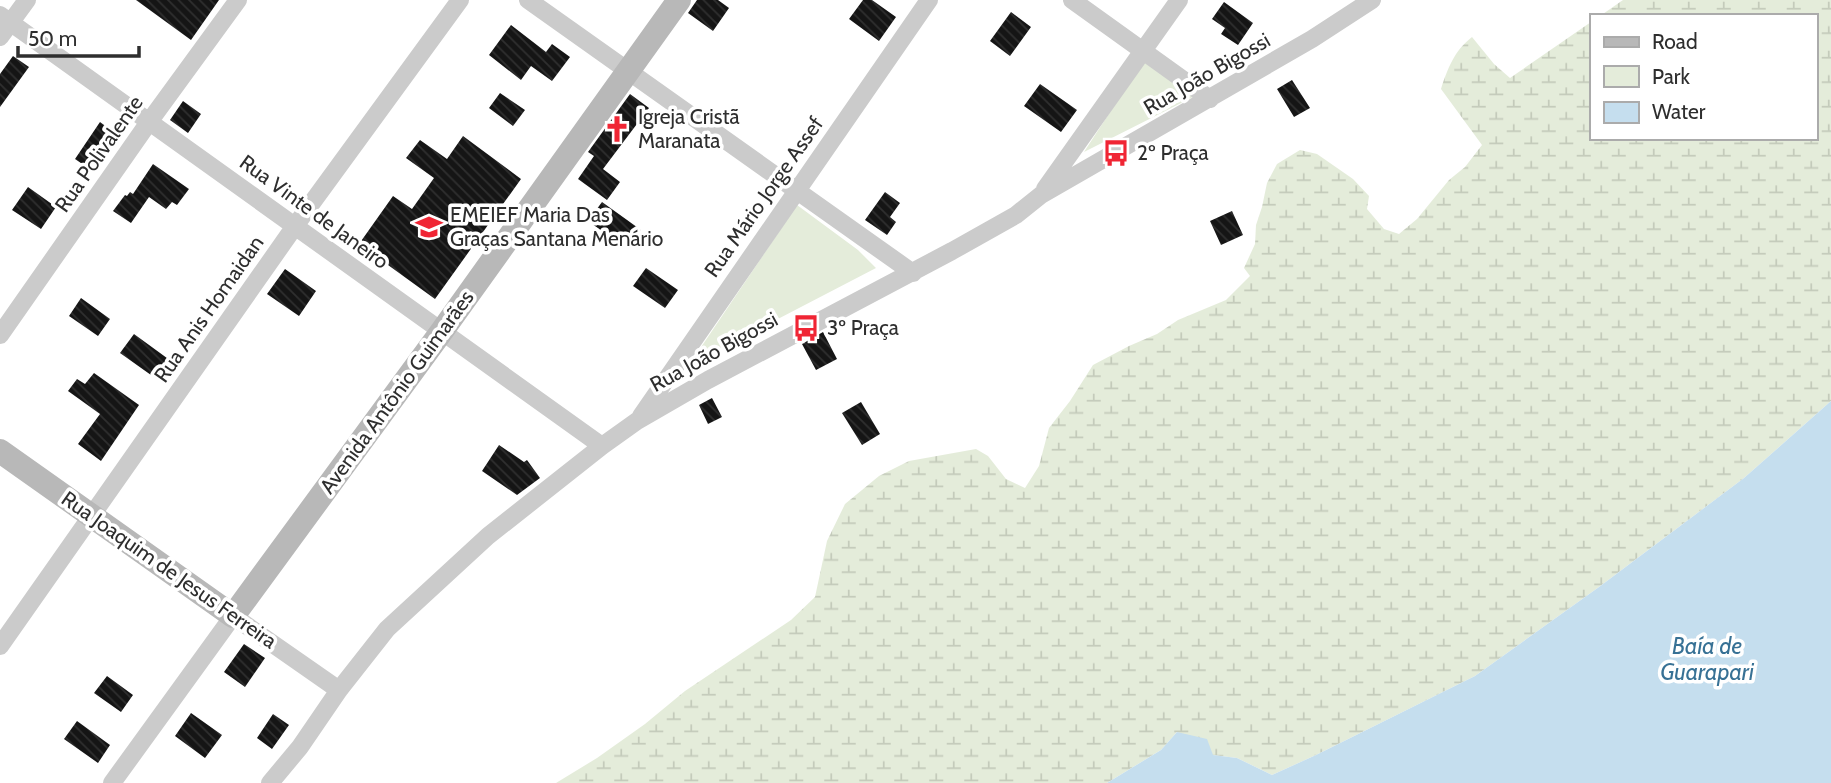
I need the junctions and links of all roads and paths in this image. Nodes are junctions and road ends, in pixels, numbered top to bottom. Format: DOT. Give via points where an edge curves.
graph roads {
  1 [pos="27,0"];
  2 [pos="238,0"];
  3 [pos="460,0"];
  4 [pos="528,0"];
  5 [pos="679,0"];
  6 [pos="929,0"];
  7 [pos="1072,0"];
  8 [pos="1178,0"];
  9 [pos="1372,0"];
  10 [pos="3,25"];
  11 [pos="1143,50"];
  12 [pos="629,71"];
  13 [pos="1210,99"];
  14 [pos="149,122"];
  15 [pos="796,190"];
  16 [pos="1041,195"];
  17 [pos="295,226"];
  18 [pos="913,273"];
  19 [pos="442,331"];
  20 [pos="0,335"];
  21 [pos="637,422"];
  22 [pos="602,446"];
  23 [pos="0,451"];
  24 [pos="92,516"];
  25 [pos="233,616"];
  26 [pos="0,646"];
  27 [pos="339,690"];
  28 [pos="112,783"];
  29 [pos="270,783"];
  1 -- 10 [label="street"];
  2 -- 14 [label="street, Rua Polivalente"];
  3 -- 17 [label="street, Rua Anis Homaidan"];
  4 -- 12 [label="street"];
  5 -- 12 [label="street, Avenida Antônio Guimarães"];
  6 -- 15 [label="street, Rua Mário Jorge Assef"];
  7 -- 11 [label="street"];
  8 -- 11 [label="street"];
  9 -- 13 [label="street, Rua João Bigossi"];
  10 -- 14 [label="street, Rua Vinte de Janeiro"];
  11 -- 13 [label="street"];
  11 -- 16 [label="street"];
  12 -- 15 [label="street"];
  12 -- 19 [label="street, Avenida Antônio Guimarães"];
  13 -- 16 [label="street, Rua João Bigossi"];
  14 -- 17 [label="street, Rua Vinte de Janeiro"];
  14 -- 20 [label="street, Rua Polivalente"];
  15 -- 18 [label="street"];
  15 -- 21 [label="street, Rua Mário Jorge Assef"];
  16 -- 18 [label="street, Rua João Bigossi" via="1016,215"];
  17 -- 19 [label="street, Rua Vinte de Janeiro"];
  17 -- 24 [label="street, Rua Anis Homaidan"];
  18 -- 21 [label="street, Rua João Bigossi"];
  19 -- 22 [label="street, Rua Vinte de Janeiro"];
  19 -- 25 [label="street, Avenida Antônio Guimarães"];
  21 -- 22 [label="street, Rua João Bigossi"];
  22 -- 27 [label="street, Rua João Bigossi" via="488,536 387,629"];
  23 -- 24 [label="street, Rua Joaquim de Jesus Ferreira"];
  24 -- 25 [label="street, Rua Joaquim de Jesus Ferreira"];
  24 -- 26 [label="street, Rua Anis Homaidan"];
  25 -- 27 [label="street, Rua Joaquim de Jesus Ferreira"];
  25 -- 28 [label="street, Avenida Antônio Guimarães"];
  27 -- 29 [label="street, Rua João Bigossi"];
}
